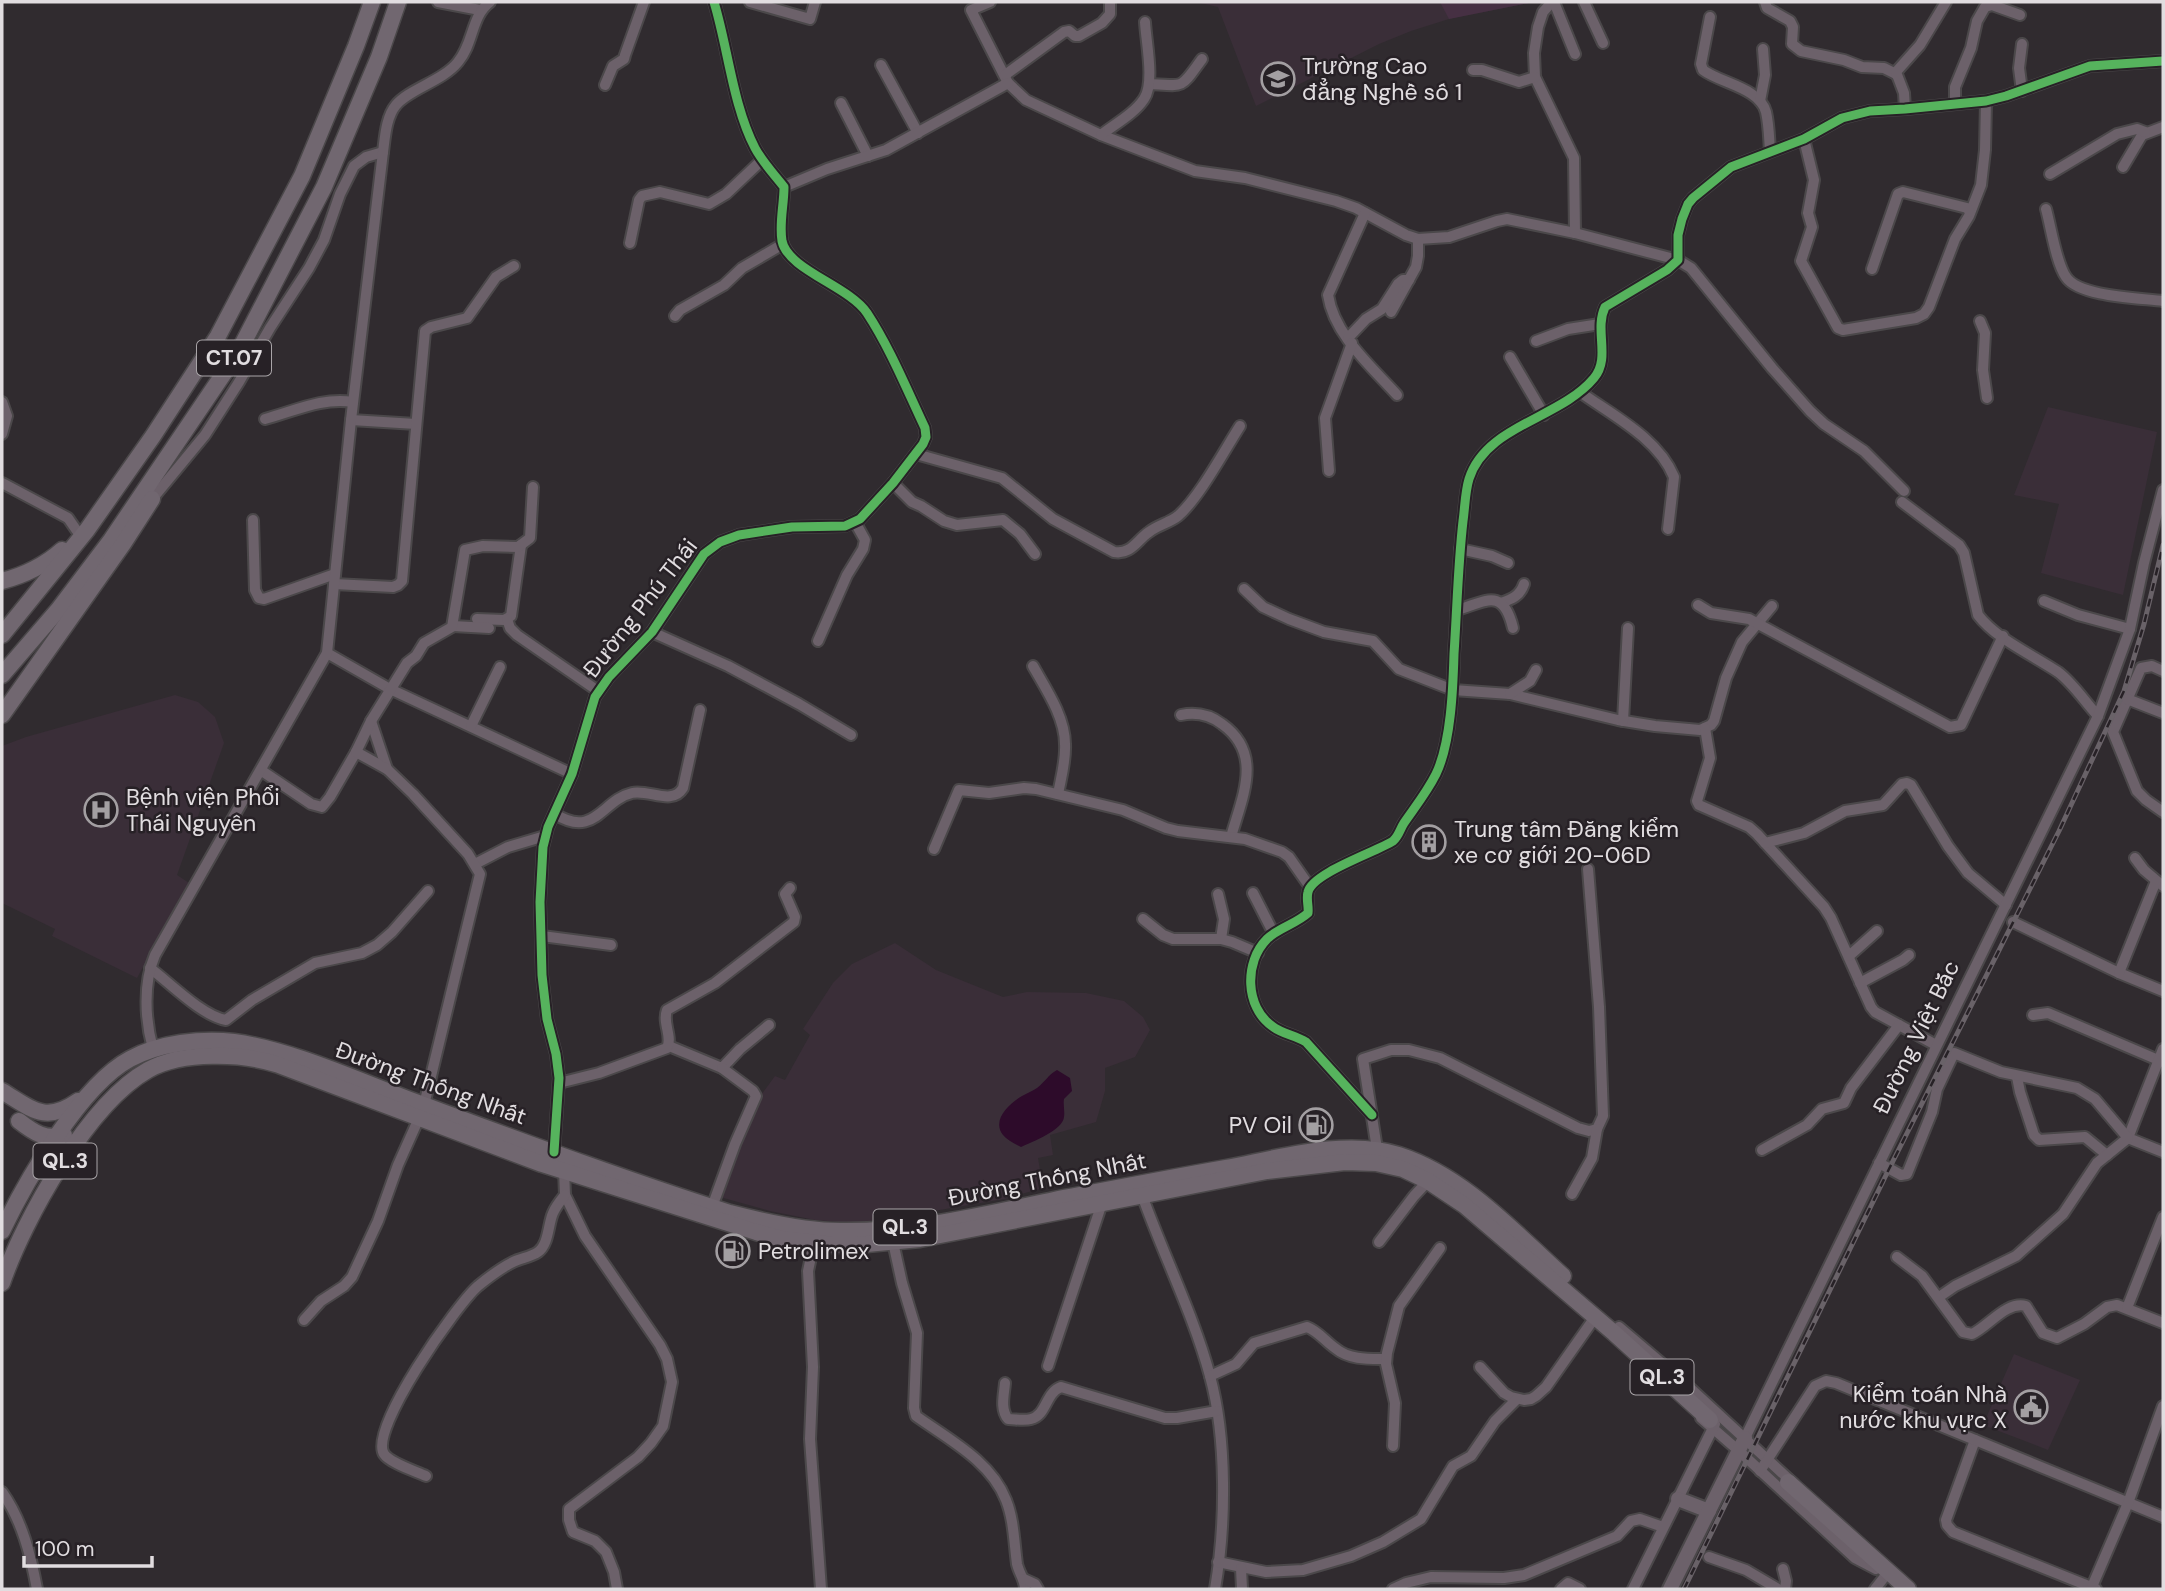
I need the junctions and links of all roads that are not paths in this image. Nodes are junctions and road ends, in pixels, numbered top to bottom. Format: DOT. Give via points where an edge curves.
graph roads {
  1 [pos="372,2"];
  2 [pos="398,2"];
  3 [pos="438,2"];
  4 [pos="490,2"];
  5 [pos="644,2"];
  6 [pos="714,2"];
  7 [pos="750,2"];
  8 [pos="815,2"];
  9 [pos="990,2"];
  10 [pos="1553,2"];
  11 [pos="1584,2"];
  12 [pos="1765,2"];
  13 [pos="1946,2"];
  14 [pos="1110,4"];
  15 [pos="480,10"];
  16 [pos="2020,15"];
  17 [pos="1710,18"];
  18 [pos="1145,22"];
  19 [pos="1603,43"];
  20 [pos="2022,44"];
  21 [pos="1763,49"];
  22 [pos="1575,54"];
  23 [pos="1202,59"];
  24 [pos="2163,61"];
  25 [pos="881,65"];
  26 [pos="1473,70"];
  27 [pos="1896,74"];
  28 [pos="1535,77"];
  29 [pos="1007,79"];
  30 [pos="1150,84"];
  31 [pos="605,85"];
  32 [pos="2022,91"];
  33 [pos="1760,101"];
  34 [pos="1986,101"];
  35 [pos="841,103"];
  36 [pos="1955,104"];
  37 [pos="1905,110"];
  38 [pos="2163,127"];
  39 [pos="2146,132"];
  40 [pos="918,133"];
  41 [pos="1101,135"];
  42 [pos="1804,139"];
  43 [pos="1770,151"];
  44 [pos="383,152"];
  45 [pos="868,156"];
  46 [pos="762,160"];
  47 [pos="2123,167"];
  48 [pos="2050,174"];
  49 [pos="784,187"];
  50 [pos="2046,209"];
  51 [pos="1970,212"];
  52 [pos="1365,213"];
  53 [pos="1574,233"];
  54 [pos="1418,239"];
  55 [pos="630,243"];
  56 [pos="783,244"];
  57 [pos="1678,260"];
  58 [pos="514,266"];
  59 [pos="1872,269"];
  60 [pos="1409,280"];
  61 [pos="2163,301"];
  62 [pos="1391,312"];
  63 [pos="675,316"];
  64 [pos="1980,321"];
  65 [pos="1600,324"];
  66 [pos="1350,341"];
  67 [pos="1536,341"];
  68 [pos="239,351"];
  69 [pos="1510,357"];
  70 [pos="1580,392"];
  71 [pos="1397,395"];
  72 [pos="1987,398"];
  73 [pos="2,402"];
  74 [pos="353,402"];
  75 [pos="1544,415"];
  76 [pos="265,419"];
  77 [pos="351,420"];
  78 [pos="416,424"];
  79 [pos="1240,426"];
  80 [pos="2,434"];
  81 [pos="153,436"];
  82 [pos="916,454"];
  83 [pos="1329,471"];
  84 [pos="2,483"];
  85 [pos="894,483"];
  86 [pos="533,487"];
  87 [pos="2163,490"];
  88 [pos="153,498"];
  89 [pos="253,520"];
  90 [pos="855,522"];
  91 [pos="1668,529"];
  92 [pos="77,531"];
  93 [pos="521,545"];
  94 [pos="1460,549"];
  95 [pos="1035,554"];
  96 [pos="1508,564"];
  97 [pos="334,579"];
  98 [pos="2,581"];
  99 [pos="1524,584"];
  100 [pos="1244,589"];
  101 [pos="2044,601"];
  102 [pos="1500,603"];
  103 [pos="1698,605"];
  104 [pos="1772,606"];
  105 [pos="1457,610"];
  106 [pos="477,619"];
  107 [pos="507,619"];
  108 [pos="1756,624"];
  109 [pos="453,626"];
  110 [pos="489,628"];
  111 [pos="1513,628"];
  112 [pos="1628,628"];
  113 [pos="2130,629"];
  114 [pos="652,632"];
  115 [pos="2,635"];
  116 [pos="2003,636"];
  117 [pos="818,641"];
  118 [pos="327,653"];
  119 [pos="1034,666"];
  120 [pos="500,667"];
  121 [pos="1536,670"];
  122 [pos="2163,671"];
  123 [pos="2,675"];
  124 [pos="390,689"];
  125 [pos="1452,690"];
  126 [pos="598,691"];
  127 [pos="1510,694"];
  128 [pos="2127,699"];
  129 [pos="700,710"];
  130 [pos="2163,713"];
  131 [pos="2,715"];
  132 [pos="1181,715"];
  133 [pos="2098,716"];
  134 [pos="371,720"];
  135 [pos="1623,720"];
  136 [pos="471,726"];
  137 [pos="1705,728"];
  138 [pos="851,735"];
  139 [pos="356,752"];
  140 [pos="387,769"];
  141 [pos="262,771"];
  142 [pos="572,774"];
  143 [pos="1058,794"];
  144 [pos="2163,813"];
  145 [pos="555,814"];
  146 [pos="545,836"];
  147 [pos="1231,837"];
  148 [pos="1765,843"];
  149 [pos="934,849"];
  150 [pos="2135,858"];
  151 [pos="475,864"];
  152 [pos="1588,869"];
  153 [pos="2160,884"];
  154 [pos="1310,887"];
  155 [pos="790,888"];
  156 [pos="428,891"];
  157 [pos="1253,893"];
  158 [pos="1218,894"];
  159 [pos="2006,905"];
  160 [pos="1143,919"];
  161 [pos="2013,922"];
  162 [pos="1877,931"];
  163 [pos="1274,934"];
  164 [pos="542,936"];
  165 [pos="1221,939"];
  166 [pos="611,945"];
  167 [pos="1258,953"];
  168 [pos="1909,955"];
  169 [pos="1849,956"];
  170 [pos="150,968"];
  171 [pos="2119,973"];
  172 [pos="1860,983"];
  173 [pos="2163,991"];
  174 [pos="2033,1015"];
  175 [pos="769,1025"];
  176 [pos="1899,1026"];
  177 [pos="669,1045"];
  178 [pos="1937,1045"];
  179 [pos="153,1049"];
  180 [pos="2163,1049"];
  181 [pos="2161,1061"];
  182 [pos="160,1065"];
  183 [pos="722,1068"];
  184 [pos="2017,1077"];
  185 [pos="559,1083"];
  186 [pos="96,1087"];
  187 [pos="2,1091"];
  188 [pos="2,1101"];
  189 [pos="29,1107"];
  190 [pos="421,1111"];
  191 [pos="99,1113"];
  192 [pos="1372,1115"];
  193 [pos="19,1121"];
  194 [pos="1597,1129"];
  195 [pos="56,1138"];
  196 [pos="2128,1138"];
  197 [pos="1762,1150"];
  198 [pos="2163,1152"];
  199 [pos="2107,1155"];
  200 [pos="1377,1156"];
  201 [pos="556,1163"];
  202 [pos="1879,1163"];
  203 [pos="33,1175"];
  204 [pos="1428,1181"];
  205 [pos="49,1186"];
  206 [pos="1140,1189"];
  207 [pos="1572,1194"];
  208 [pos="565,1195"];
  209 [pos="1102,1203"];
  210 [pos="712,1207"];
  211 [pos="2163,1217"];
  212 [pos="2,1231"];
  213 [pos="893,1242"];
  214 [pos="1379,1242"];
  215 [pos="814,1243"];
  216 [pos="1440,1248"];
  217 [pos="1897,1257"];
  218 [pos="2,1283"];
  219 [pos="1939,1297"];
  220 [pos="2127,1308"];
  221 [pos="304,1320"];
  222 [pos="1591,1323"];
  223 [pos="2163,1323"];
  224 [pos="1617,1330"];
  225 [pos="1386,1359"];
  226 [pos="1048,1366"];
  227 [pos="1480,1367"];
  228 [pos="1210,1376"];
  229 [pos="1005,1383"];
  230 [pos="1517,1399"];
  231 [pos="2163,1406"];
  232 [pos="1217,1411"];
  233 [pos="1714,1420"];
  234 [pos="1975,1440"];
  235 [pos="1742,1444"];
  236 [pos="1393,1446"];
  237 [pos="1768,1461"];
  238 [pos="1760,1471"];
  239 [pos="426,1476"];
  240 [pos="1786,1485"];
  241 [pos="2,1492"];
  242 [pos="1678,1499"];
  243 [pos="2128,1503"];
  244 [pos="1709,1511"];
  245 [pos="2163,1517"];
  246 [pos="1663,1527"];
  247 [pos="1709,1557"];
  248 [pos="1218,1562"];
  249 [pos="1241,1568"];
  250 [pos="1783,1570"];
  251 [pos="1880,1570"];
  252 [pos="1024,1584"];
  253 [pos="37,1589"];
  254 [pos="617,1589"];
  255 [pos="821,1589"];
  256 [pos="1038,1589"];
  257 [pos="1214,1589"];
  258 [pos="1242,1589"];
  259 [pos="1393,1589"];
  260 [pos="1561,1589"];
  261 [pos="1580,1589"];
  262 [pos="1633,1589"];
  263 [pos="1670,1589"];
  264 [pos="1778,1589"];
  265 [pos="1785,1589"];
  266 [pos="1875,1589"];
  267 [pos="1901,1589"];
  268 [pos="1908,1589"];
  269 [pos="2093,1589"];
  1 -- 81 [label="highway, CT.07" via="302,176 218,336"];
  2 -- 68 [label="highway, CT.07" via="324,187"];
  3 -- 15 [label="street"];
  4 -- 15 [label="street"];
  5 -- 31 [label="street" via="624,59 613,66"];
  6 -- 46 [label="street" via="746,124"];
  7 -- 8 [label="street" via="810,19"];
  9 -- 29 [label="street" via="971,10"];
  10 -- 22 [label="street"];
  10 -- 28 [label="street" via="1538,27"];
  11 -- 19 [label="street"];
  12 -- 27 [label="street" via="1767,8 1790,21 1792,44 1801,51"];
  13 -- 27 [label="street"];
  14 -- 29 [label="street" via="1108,19 1079,36 1064,32"];
  15 -- 44 [label="street" via="467,48 454,67 395,106"];
  16 -- 36 [label="street" via="1992,5 1985,7 1955,87"];
  17 -- 33 [label="street" via="1703,70"];
  18 -- 30 [label="street"];
  20 -- 32 [label="street"];
  21 -- 33 [label="street"];
  23 -- 30 [label="street" via="1185,83"];
  24 -- 32 [label="street" via="2090,66"];
  25 -- 40 [label="street"];
  26 -- 28 [label="street" via="1518,82"];
  27 -- 37 [label="street"];
  28 -- 53 [label="street" via="1574,158"];
  29 -- 40 [label="street"];
  29 -- 41 [label="street" via="1026,100"];
  30 -- 41 [label="street" via="1137,108"];
  32 -- 34 [label="street"];
  33 -- 43 [label="street" via="1766,110"];
  34 -- 36 [label="street"];
  34 -- 51 [label="street" via="1981,185"];
  35 -- 45 [label="street"];
  36 -- 37 [label="street"];
  37 -- 42 [label="street" via="1853,114"];
  38 -- 39 [label="street"];
  39 -- 47 [label="street"];
  39 -- 48 [label="street" via="2137,129 2117,134"];
  40 -- 45 [label="street"];
  41 -- 52 [label="street" via="1195,172 1258,181"];
  42 -- 43 [label="street"];
  42 -- 51 [label="street" via="1814,180 1808,213 1812,227 1802,264 1840,331 1924,314"];
  43 -- 57 [label="street" via="1731,167 1688,204 1678,235"];
  44 -- 74 [label="street"];
  44 -- 88 [label="street" via="354,166 315,258 205,435"];
  45 -- 49 [label="street"];
  46 -- 49 [label="street"];
  46 -- 55 [label="street" via="709,204 660,192 642,196"];
  49 -- 56 [label="street"];
  50 -- 61 [label="street" via="2058,261 2071,282 2087,291"];
  51 -- 59 [label="street" via="1898,194"];
  52 -- 54 [label="street"];
  52 -- 66 [label="street" via="1328,295"];
  53 -- 54 [label="street" via="1507,219 1449,237"];
  53 -- 57 [label="street"];
  54 -- 60 [label="street" via="1416,267"];
  56 -- 63 [label="street"];
  56 -- 82 [label="street" via="797,262 854,298 866,312 925,428 926,436"];
  57 -- 65 [label="street" via="1609,303"];
  57 -- 116 [label="street" via="1696,274 1810,411 1871,457 1903,497 1959,545 1978,615"];
  58 -- 78 [label="street" via="496,277 467,318 425,331"];
  60 -- 62 [label="street"];
  60 -- 66 [label="street" via="1398,284 1382,309 1366,319"];
  64 -- 72 [label="street" via="1985,333"];
  65 -- 67 [label="street"];
  65 -- 70 [label="street" via="1601,366"];
  66 -- 71 [label="street"];
  66 -- 83 [label="street" via="1325,418"];
  68 -- 88 [label="highway"];
  68 -- 123 [label="highway, CT.07" via="111,541"];
  69 -- 75 [label="street"];
  70 -- 75 [label="street"];
  70 -- 91 [label="street" via="1642,437 1671,470"];
  73 -- 80 [label="street" via="6,416"];
  74 -- 76 [label="street" via="321,402"];
  74 -- 77 [label="street"];
  75 -- 94 [label="street" via="1494,443 1473,467"];
  77 -- 78 [label="street"];
  77 -- 97 [label="street"];
  78 -- 97 [label="street" via="402,581 393,587"];
  79 -- 82 [label="street" via="1181,513 1121,553 1053,519 1002,478"];
  81 -- 92 [label="highway" via="122,468"];
  81 -- 115 [label="highway, CT.07" via="87,530"];
  82 -- 85 [label="street"];
  84 -- 92 [label="street" via="68,518"];
  85 -- 90 [label="street"];
  85 -- 95 [label="street" via="912,502 944,521 1003,520"];
  86 -- 93 [label="street" via="530,536"];
  87 -- 113 [label="street, Đường Việt Bắc"];
  88 -- 131 [label="highway"];
  89 -- 97 [label="street" via="259,598"];
  90 -- 114 [label="street, Đường Phú Thái" via="758,531 720,542 695,565"];
  90 -- 117 [label="street" via="865,540 863,549"];
  92 -- 98 [label="highway" via="51,560"];
  93 -- 107 [label="street" via="513,612"];
  93 -- 109 [label="street" via="479,546 464,552"];
  94 -- 96 [label="street"];
  94 -- 105 [label="street"];
  97 -- 118 [label="street"];
  99 -- 102 [label="street" via="1515,598"];
  100 -- 125 [label="street" via="1264,607 1289,619 1373,642 1399,669"];
  101 -- 113 [label="street"];
  102 -- 105 [label="street" via="1490,599"];
  102 -- 111 [label="street" via="1510,614"];
  103 -- 108 [label="street" via="1711,613"];
  104 -- 108 [label="street"];
  105 -- 125 [label="street"];
  106 -- 107 [label="street"];
  107 -- 126 [label="street" via="517,635"];
  108 -- 116 [label="street" via="1950,727 1961,725"];
  108 -- 137 [label="street" via="1726,678 1714,721"];
  109 -- 110 [label="street"];
  109 -- 124 [label="street" via="422,645"];
  112 -- 135 [label="street"];
  113 -- 133 [label="street, Đường Việt Bắc"];
  114 -- 126 [label="street, Đường Phú Thái"];
  114 -- 138 [label="street" via="728,666"];
  116 -- 133 [label="street" via="2059,673"];
  118 -- 124 [label="street"];
  118 -- 141 [label="street"];
  119 -- 143 [label="street" via="1065,741"];
  120 -- 136 [label="street"];
  121 -- 127 [label="street" via="1530,681"];
  122 -- 128 [label="street" via="2141,668"];
  124 -- 134 [label="street"];
  124 -- 136 [label="street"];
  125 -- 127 [label="street"];
  125 -- 154 [label="street" via="1438,770 1395,839"];
  126 -- 142 [label="street, Đường Phú Thái"];
  127 -- 135 [label="street"];
  128 -- 130 [label="street"];
  128 -- 144 [label="street" via="2113,732 2115,739 2140,795"];
  129 -- 145 [label="street" via="680,793 670,797 629,794 592,819 579,822"];
  132 -- 147 [label="street" via="1201,714 1217,720 1240,741 1248,773"];
  133 -- 159 [label="street, Đường Việt Bắc"];
  134 -- 139 [label="street"];
  134 -- 140 [label="street"];
  135 -- 137 [label="street"];
  136 -- 142 [label="street"];
  137 -- 148 [label="street" via="1710,758 1697,802 1749,827"];
  139 -- 140 [label="street"];
  139 -- 141 [label="street" via="321,807"];
  140 -- 151 [label="street"];
  141 -- 170 [label="street"];
  142 -- 145 [label="street, Đường Phú Thái"];
  143 -- 147 [label="street" via="1123,810 1167,828"];
  143 -- 149 [label="street" via="1024,788 989,793 960,789"];
  145 -- 146 [label="street, Đường Phú Thái"];
  146 -- 151 [label="street" via="508,847"];
  146 -- 164 [label="street, Đường Phú Thái"];
  147 -- 154 [label="street" via="1282,852 1293,860"];
  148 -- 159 [label="street" via="1804,833 1845,811 1883,805 1907,783 1968,873"];
  148 -- 169 [label="street" via="1824,907"];
  150 -- 153 [label="street"];
  151 -- 190 [label="street" via="480,874"];
  152 -- 194 [label="street" via="1600,1007 1603,1115"];
  153 -- 171 [label="street"];
  154 -- 163 [label="street" via="1308,913"];
  155 -- 177 [label="street" via="785,894 794,922 715,983 667,1010"];
  156 -- 170 [label="street" via="377,945 362,953 315,963 226,1020"];
  157 -- 163 [label="street"];
  158 -- 165 [label="street" via="1224,919"];
  159 -- 178 [label="street, Đường Việt Bắc"];
  160 -- 165 [label="street" via="1173,939"];
  161 -- 171 [label="street"];
  162 -- 169 [label="street"];
  163 -- 167 [label="street"];
  164 -- 166 [label="street"];
  164 -- 185 [label="street, Đường Phú Thái" via="547,1019"];
  165 -- 167 [label="street"];
  167 -- 192 [label="street" via="1250,985 1260,1015 1279,1031 1306,1042"];
  168 -- 172 [label="street"];
  169 -- 172 [label="street"];
  170 -- 179 [label="street" via="148,1019"];
  171 -- 173 [label="street"];
  172 -- 176 [label="street" via="1875,1012"];
  174 -- 181 [label="street" via="2048,1013"];
  175 -- 183 [label="street"];
  176 -- 178 [label="street"];
  176 -- 197 [label="street" via="1844,1103 1822,1110 1807,1125"];
  177 -- 183 [label="street"];
  177 -- 185 [label="street" via="606,1071"];
  178 -- 202 [label="street, Đường Việt Bắc"];
  179 -- 182 [label="highway"];
  179 -- 186 [label="highway, QL.3" via="126,1062"];
  179 -- 190 [label="highway, Đường Thống Nhất / QL.3" via="208,1041 254,1045 312,1063"];
  180 -- 181 [label="street"];
  181 -- 196 [label="street"];
  182 -- 190 [label="highway, Đường Thống Nhất / QL.3" via="211,1056 261,1059"];
  182 -- 191 [label="highway, QL.3" via="126,1085"];
  183 -- 210 [label="street" via="756,1096"];
  184 -- 196 [label="street" via="2084,1091"];
  184 -- 199 [label="street" via="2036,1137 2043,1141 2085,1136"];
  184 -- 202 [label="street" via="1954,1053 1907,1174"];
  185 -- 201 [label="street, Đường Phú Thái"];
  186 -- 189 [label="highway" via="56,1113"];
  186 -- 195 [label="highway, QL.3"];
  187 -- 189 [label="highway"];
  188 -- 193 [label="highway"];
  189 -- 195 [label="highway"];
  190 -- 201 [label="highway, Đường Thống Nhất / QL.3"];
  190 -- 221 [label="street" via="352,1277"];
  191 -- 195 [label="highway"];
  191 -- 205 [label="highway, QL.3"];
  192 -- 194 [label="street" via="1363,1059 1409,1049 1452,1063 1578,1128"];
  192 -- 200 [label="street"];
  193 -- 195 [label="highway" via="41,1136"];
  193 -- 203 [label="highway" via="38,1146"];
  194 -- 207 [label="street" via="1592,1158"];
  195 -- 203 [label="highway, QL.3"];
  195 -- 205 [label="highway" via="59,1155"];
  196 -- 198 [label="street"];
  196 -- 199 [label="street"];
  199 -- 219 [label="street" via="2094,1166 2063,1214 2016,1256"];
  200 -- 204 [label="highway, Đường Thống Nhất / QL.3"];
  200 -- 206 [label="highway, Đường Thống Nhất / QL.3"];
  200 -- 224 [label="highway, Đường Thống Nhất / QL.3" via="1420,1162 1456,1183"];
  201 -- 208 [label="street, Đường Phú Thái"];
  201 -- 210 [label="highway, Đường Thống Nhất / QL.3"];
  201 -- 215 [label="highway, Đường Thống Nhất / QL.3" via="745,1229"];
  202 -- 235 [label="street, Đường Việt Bắc"];
  203 -- 212 [label="highway, QL.3"];
  204 -- 214 [label="street"];
  204 -- 224 [label="highway, Đường Thống Nhất / QL.3"];
  205 -- 218 [label="highway, QL.3"];
  206 -- 209 [label="highway, Đường Thống Nhất / QL.3"];
  206 -- 210 [label="highway, Đường Thống Nhất / QL.3" via="888,1229 838,1231 752,1219"];
  206 -- 228 [label="street"];
  208 -- 239 [label="street" via="542,1247 505,1267 472,1293 391,1414 384,1455"];
  208 -- 254 [label="street" via="585,1236 660,1345 671,1371 663,1426 652,1443 569,1509 573,1532 595,1541 610,1558"];
  209 -- 213 [label="highway, Đường Thống Nhất / QL.3"];
  209 -- 226 [label="street"];
  211 -- 220 [label="street"];
  213 -- 215 [label="highway, Đường Thống Nhất / QL.3"];
  213 -- 252 [label="street" via="917,1333 916,1416 980,1463 1001,1490"];
  215 -- 255 [label="street" via="808,1271 813,1367 810,1439"];
  216 -- 225 [label="street" via="1399,1306"];
  217 -- 219 [label="street"];
  219 -- 220 [label="street" via="1963,1332 1972,1334 2019,1304 2026,1306 2043,1333 2057,1338 2107,1307"];
  220 -- 223 [label="street"];
  222 -- 230 [label="street" via="1542,1392 1531,1399"];
  224 -- 233 [label="highway, Đường Thống Nhất / QL.3"];
  225 -- 228 [label="street" via="1337,1351 1307,1327 1254,1343 1236,1364"];
  225 -- 236 [label="street" via="1395,1403"];
  227 -- 230 [label="street" via="1504,1393"];
  228 -- 232 [label="street"];
  229 -- 232 [label="street" via="1003,1407 1008,1419 1034,1418 1042,1413 1050,1394 1061,1387 1165,1418"];
  230 -- 249 [label="street" via="1471,1456 1455,1464 1417,1523 1351,1556 1313,1567 1281,1572"];
  231 -- 243 [label="street"];
  232 -- 248 [label="street" via="1223,1477"];
  233 -- 235 [label="street"];
  233 -- 242 [label="street"];
  234 -- 237 [label="street" via="1826,1381 1815,1386"];
  234 -- 243 [label="street"];
  234 -- 269 [label="street" via="1947,1525 1953,1532"];
  235 -- 237 [label="street"];
  235 -- 238 [label="street"];
  235 -- 244 [label="main road, Đường Việt Bắc"];
  237 -- 238 [label="street"];
  237 -- 251 [label="street" via="1863,1546"];
  238 -- 251 [label="street" via="1855,1558"];
  240 -- 251 [label="highway"];
  241 -- 253 [label="street" via="24,1537"];
  242 -- 244 [label="main road"];
  242 -- 246 [label="street"];
  243 -- 245 [label="street"];
  243 -- 269 [label="street"];
  244 -- 263 [label="main road, Đường Việt Bắc"];
  246 -- 259 [label="street" via="1640,1519 1631,1521 1617,1536 1524,1575 1431,1577"];
  246 -- 262 [label="street"];
  247 -- 264 [label="street" via="1746,1570"];
  248 -- 249 [label="street"];
  248 -- 257 [label="street"];
  249 -- 258 [label="street"];
  250 -- 265 [label="street"];
  251 -- 266 [label="street"];
  251 -- 267 [label="highway"];
  251 -- 268 [label="highway"];
  252 -- 256 [label="street" via="1035,1584"];
  260 -- 261 [label="street" via="1568,1583"];
}
